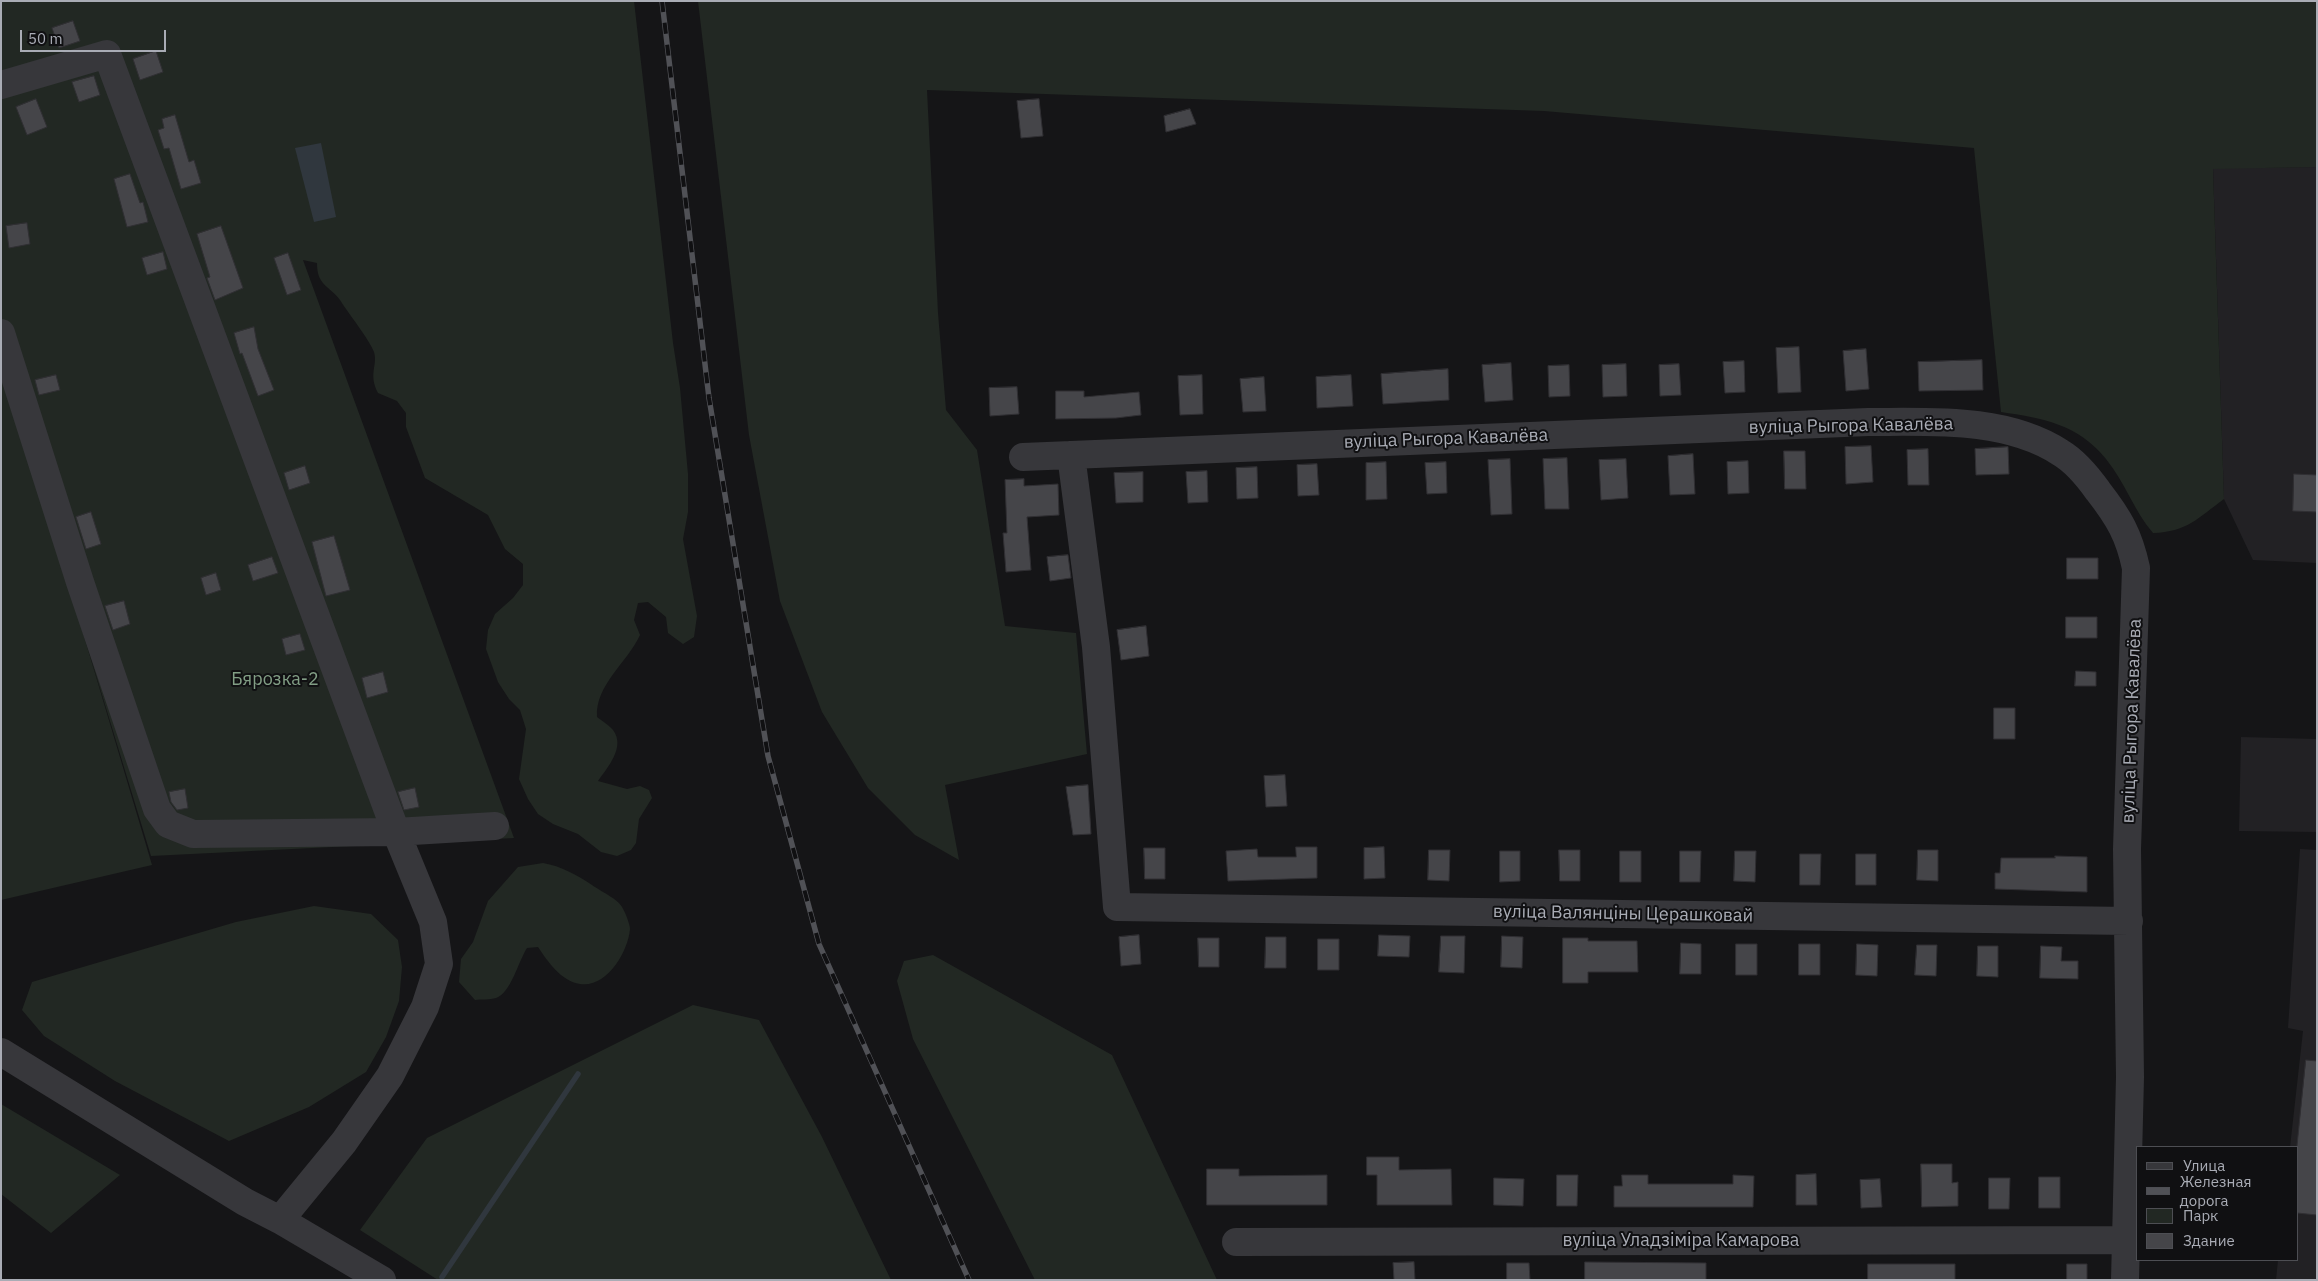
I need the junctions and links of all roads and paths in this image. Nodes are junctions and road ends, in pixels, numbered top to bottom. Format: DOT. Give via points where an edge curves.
graph roads {
  1 [pos="1,85"];
  2 [pos="1,333"];
  3 [pos="1071,455"];
  4 [pos="1023,457"];
  5 [pos="495,826"];
  6 [pos="396,832"];
  7 [pos="2129,921"];
  8 [pos="1,1052"];
  9 [pos="280,1220"];
  10 [pos="2126,1240"];
  11 [pos="1236,1242"];
  12 [pos="382,1280"];
  13 [pos="2125,1280"];
  1 -- 6 [label="street" via="106,54"];
  2 -- 6 [label="street" via="111,677 161,817 179,830 193,834"];
  3 -- 4 [label="street, вуліца Рыгора Кавалёва"];
  3 -- 7 [label="street, вуліца Валянціны Церашковай" via="1096,647 1117,906"];
  3 -- 7 [label="street, вуліца Рыгора Кавалёва" via="1868,422 1979,426 2023,434 2044,443 2077,466 2112,508 2128,534 2136,568 2127,839"];
  5 -- 6 [label="street"];
  6 -- 9 [label="street" via="432,922 439,964 425,1007 390,1076 344,1142"];
  7 -- 10 [label="street, вуліца Рыгора Кавалёва"];
  8 -- 9 [label="street" via="245,1202"];
  9 -- 12 [label="street"];
  10 -- 11 [label="street, вуліца Уладзіміра Камарова"];
  10 -- 13 [label="street, вуліца Рыгора Кавалёва"];
}
